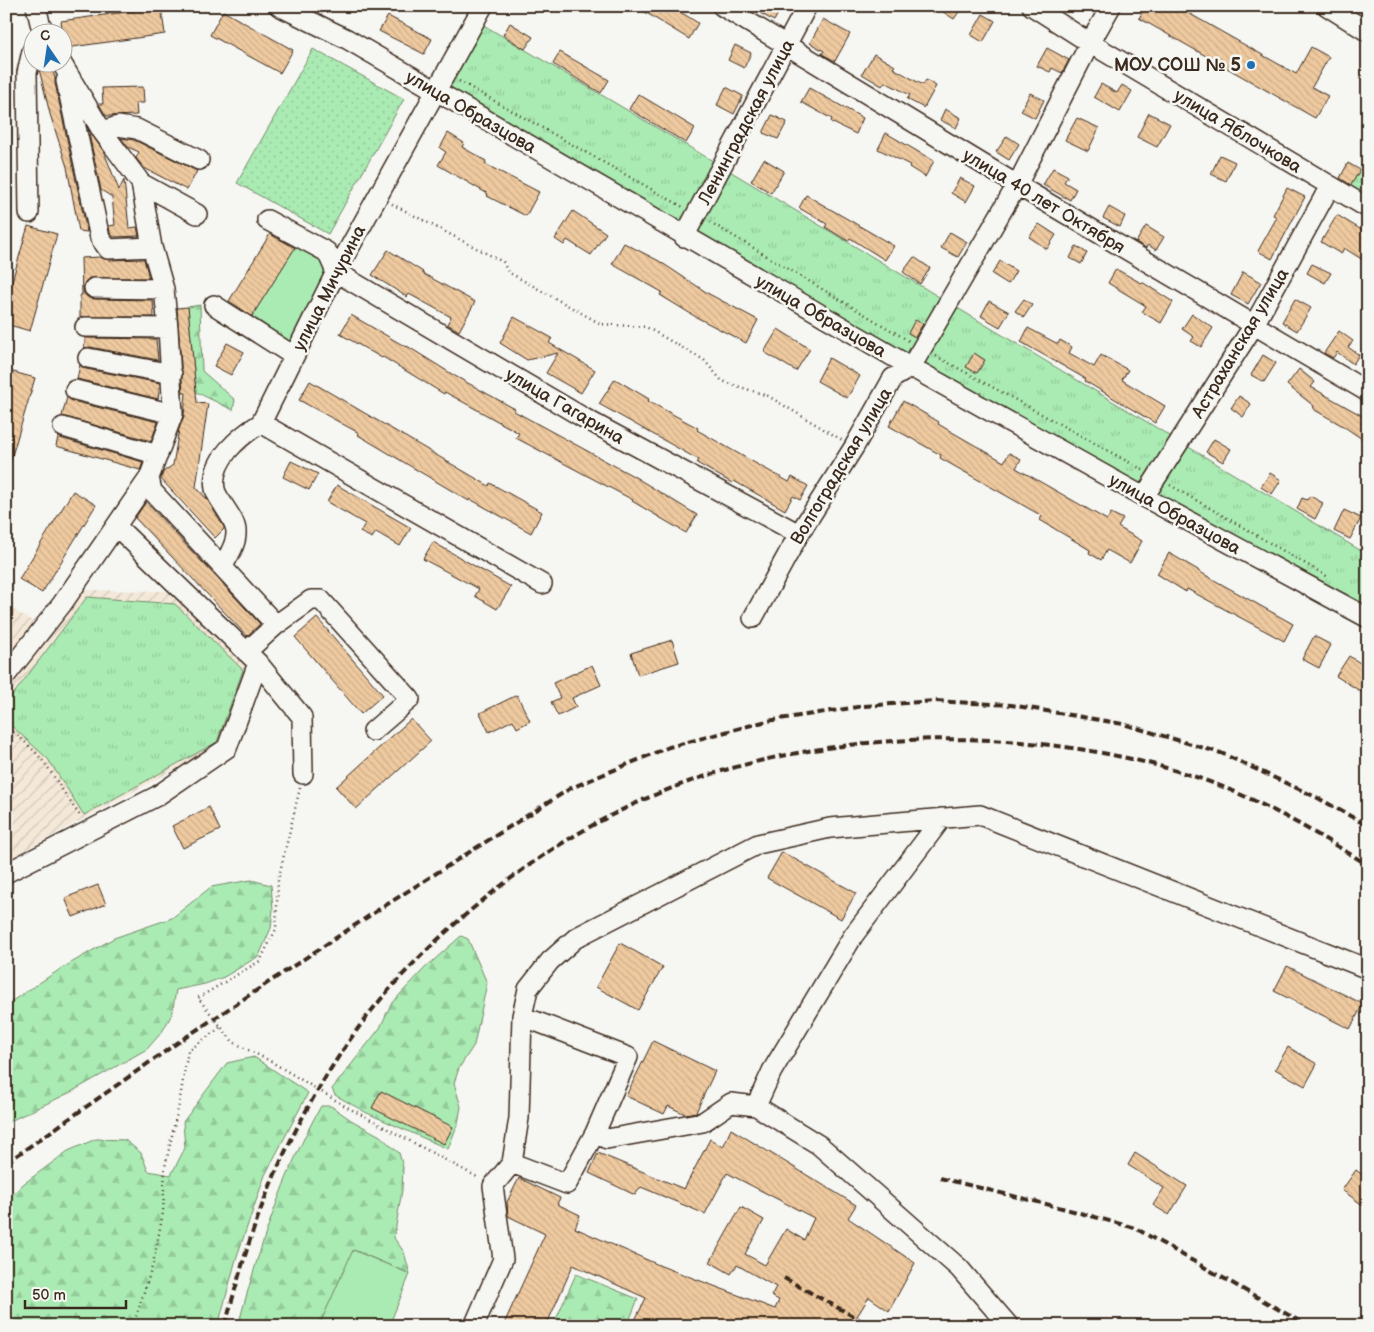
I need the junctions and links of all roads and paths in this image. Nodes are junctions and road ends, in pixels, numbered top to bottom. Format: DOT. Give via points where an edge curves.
graph roads {
  1 [pos="279,6"];
  2 [pos="483,6"];
  3 [pos="722,6"];
  4 [pos="807,6"];
  5 [pos="1032,6"];
  6 [pos="1111,6"];
  7 [pos="1327,6"];
  8 [pos="308,13"];
  9 [pos="1368,32"];
  10 [pos="1090,43"];
  11 [pos="786,45"];
  12 [pos="27,72"];
  13 [pos="64,72"];
  14 [pos="67,72"];
  15 [pos="445,73"];
  16 [pos="435,90"];
  17 [pos="102,131"];
  18 [pos="199,160"];
  19 [pos="141,183"];
  20 [pos="1017,185"];
  21 [pos="1330,186"];
  22 [pos="377,196"];
  23 [pos="1368,208"];
  24 [pos="29,213"];
  25 [pos="198,214"];
  26 [pos="697,214"];
  27 [pos="267,220"];
  28 [pos="684,237"];
  29 [pos="152,247"];
  30 [pos="336,272"];
  31 [pos="94,288"];
  32 [pos="164,289"];
  33 [pos="214,305"];
  34 [pos="1254,325"];
  35 [pos="85,327"];
  36 [pos="168,328"];
  37 [pos="922,348"];
  38 [pos="294,356"];
  39 [pos="88,358"];
  40 [pos="911,367"];
  41 [pos="172,374"];
  42 [pos="75,390"];
  43 [pos="1368,392"];
  44 [pos="173,414"];
  45 [pos="262,423"];
  46 [pos="63,427"];
  47 [pos="854,447"];
  48 [pos="158,455"];
  49 [pos="1156,477"];
  50 [pos="148,478"];
  51 [pos="1144,497"];
  52 [pos="116,526"];
  53 [pos="799,534"];
  54 [pos="223,566"];
  55 [pos="1334,580"];
  56 [pos="542,584"];
  57 [pos="753,618"];
  58 [pos="1368,618"];
  59 [pos="276,624"];
  60 [pos="252,658"];
  61 [pos="6,675"];
  62 [pos="6,726"];
  63 [pos="373,731"];
  64 [pos="303,774"];
  65 [pos="942,818"];
  66 [pos="104,823"];
  67 [pos="6,873"];
  68 [pos="1368,969"];
  69 [pos="522,1016"];
  70 [pos="221,1027"];
  71 [pos="756,1106"];
  72 [pos="596,1133"];
  73 [pos="512,1163"];
  74 [pos="493,1186"];
  75 [pos="133,1326"];
  76 [pos="474,1326"];
  77 [pos="1009,1326"];
  1 -- 8 [label="street, улица Образцова"];
  2 -- 15 [label="street, улица Мичурина"];
  3 -- 11 [label="street, улица 40 лет Октября"];
  4 -- 11 [label="street, Ленинградская улица"];
  5 -- 10 [label="street, улица Яблочкова"];
  6 -- 10 [label="street, Волгоградская улица"];
  7 -- 9 [label="street"];
  8 -- 16 [label="street, улица Образцова"];
  10 -- 20 [label="street, Волгоградская улица"];
  10 -- 21 [label="street, улица Яблочкова"];
  11 -- 20 [label="street, улица 40 лет Октября"];
  11 -- 26 [label="street, Ленинградская улица"];
  12 -- 24 [label="street"];
  13 -- 29 [label="street" via="100,238 108,249"];
  14 -- 17 [label="street"];
  15 -- 16 [label="street, улица Мичурина"];
  15 -- 26 [label="path"];
  16 -- 22 [label="street, улица Мичурина"];
  16 -- 28 [label="street, улица Образцова"];
  17 -- 18 [label="street" via="118,126 137,129"];
  17 -- 19 [label="street"];
  19 -- 25 [label="street"];
  19 -- 29 [label="street"];
  20 -- 34 [label="street, улица 40 лет Октября"];
  20 -- 37 [label="street, Волгоградская улица"];
  21 -- 23 [label="street, улица Яблочкова"];
  21 -- 34 [label="street, Астраханская улица"];
  22 -- 30 [label="street, улица Мичурина"];
  22 -- 47 [label="path" via="503,262 508,272 601,324 646,327 704,360 722,381 768,396"];
  26 -- 28 [label="street, Ленинградская улица"];
  26 -- 37 [label="path"];
  27 -- 30 [label="street" via="327,252"];
  28 -- 40 [label="street, улица Образцова"];
  29 -- 32 [label="street"];
  30 -- 38 [label="street, улица Мичурина"];
  30 -- 53 [label="street, улица Гагарина" via="584,418"];
  31 -- 32 [label="street"];
  32 -- 36 [label="street"];
  33 -- 38 [label="street"];
  34 -- 43 [label="street, улица 40 лет Октября"];
  34 -- 49 [label="street, Астраханская улица"];
  35 -- 36 [label="street"];
  36 -- 41 [label="street"];
  37 -- 40 [label="street, Волгоградская улица"];
  37 -- 49 [label="path"];
  38 -- 45 [label="street, улица Мичурина"];
  39 -- 41 [label="street"];
  40 -- 47 [label="street, Волгоградская улица" via="894,378"];
  40 -- 51 [label="street, улица Образцова"];
  41 -- 44 [label="street"];
  42 -- 44 [label="street"];
  44 -- 48 [label="street"];
  45 -- 54 [label="street, улица Мичурина" via="235,443 222,459 215,478 216,490 234,522 236,533"];
  45 -- 56 [label="street"];
  46 -- 48 [label="street"];
  47 -- 53 [label="street, Волгоградская улица"];
  48 -- 50 [label="street"];
  49 -- 51 [label="street, Астраханская улица"];
  49 -- 55 [label="path"];
  50 -- 52 [label="street"];
  50 -- 54 [label="street" via="152,491"];
  51 -- 58 [label="street, улица Образцова"];
  52 -- 60 [label="street"];
  52 -- 61 [label="street" via="62,604"];
  53 -- 57 [label="street, Волгоградская улица"];
  54 -- 59 [label="street"];
  59 -- 60 [label="street"];
  59 -- 63 [label="street" via="311,600 321,600 410,699"];
  60 -- 64 [label="street" via="302,717"];
  60 -- 66 [label="street" via="227,748 157,796"];
  62 -- 66 [label="path" via="45,764 85,823"];
  64 -- 70 [label="path" via="278,880 276,929 260,961 198,998"];
  65 -- 68 [label="street" via="980,814"];
  65 -- 69 [label="street" via="830,828 758,844 577,937 550,961 528,989"];
  65 -- 71 [label="street" via="853,936 772,1071"];
  66 -- 67 [label="street"];
  69 -- 72 [label="street" via="628,1057"];
  69 -- 73 [label="street" via="519,1118"];
  70 -- 74 [label="path" via="233,1042"];
  70 -- 75 [label="path" via="188,1051 165,1167 163,1213 153,1264"];
  71 -- 72 [label="street" via="731,1103 703,1122 607,1139"];
  71 -- 77 [label="street" via="819,1145 959,1268"];
  72 -- 73 [label="street" via="567,1184"];
  73 -- 74 [label="street"];
  74 -- 76 [label="street" via="503,1259"];
}
